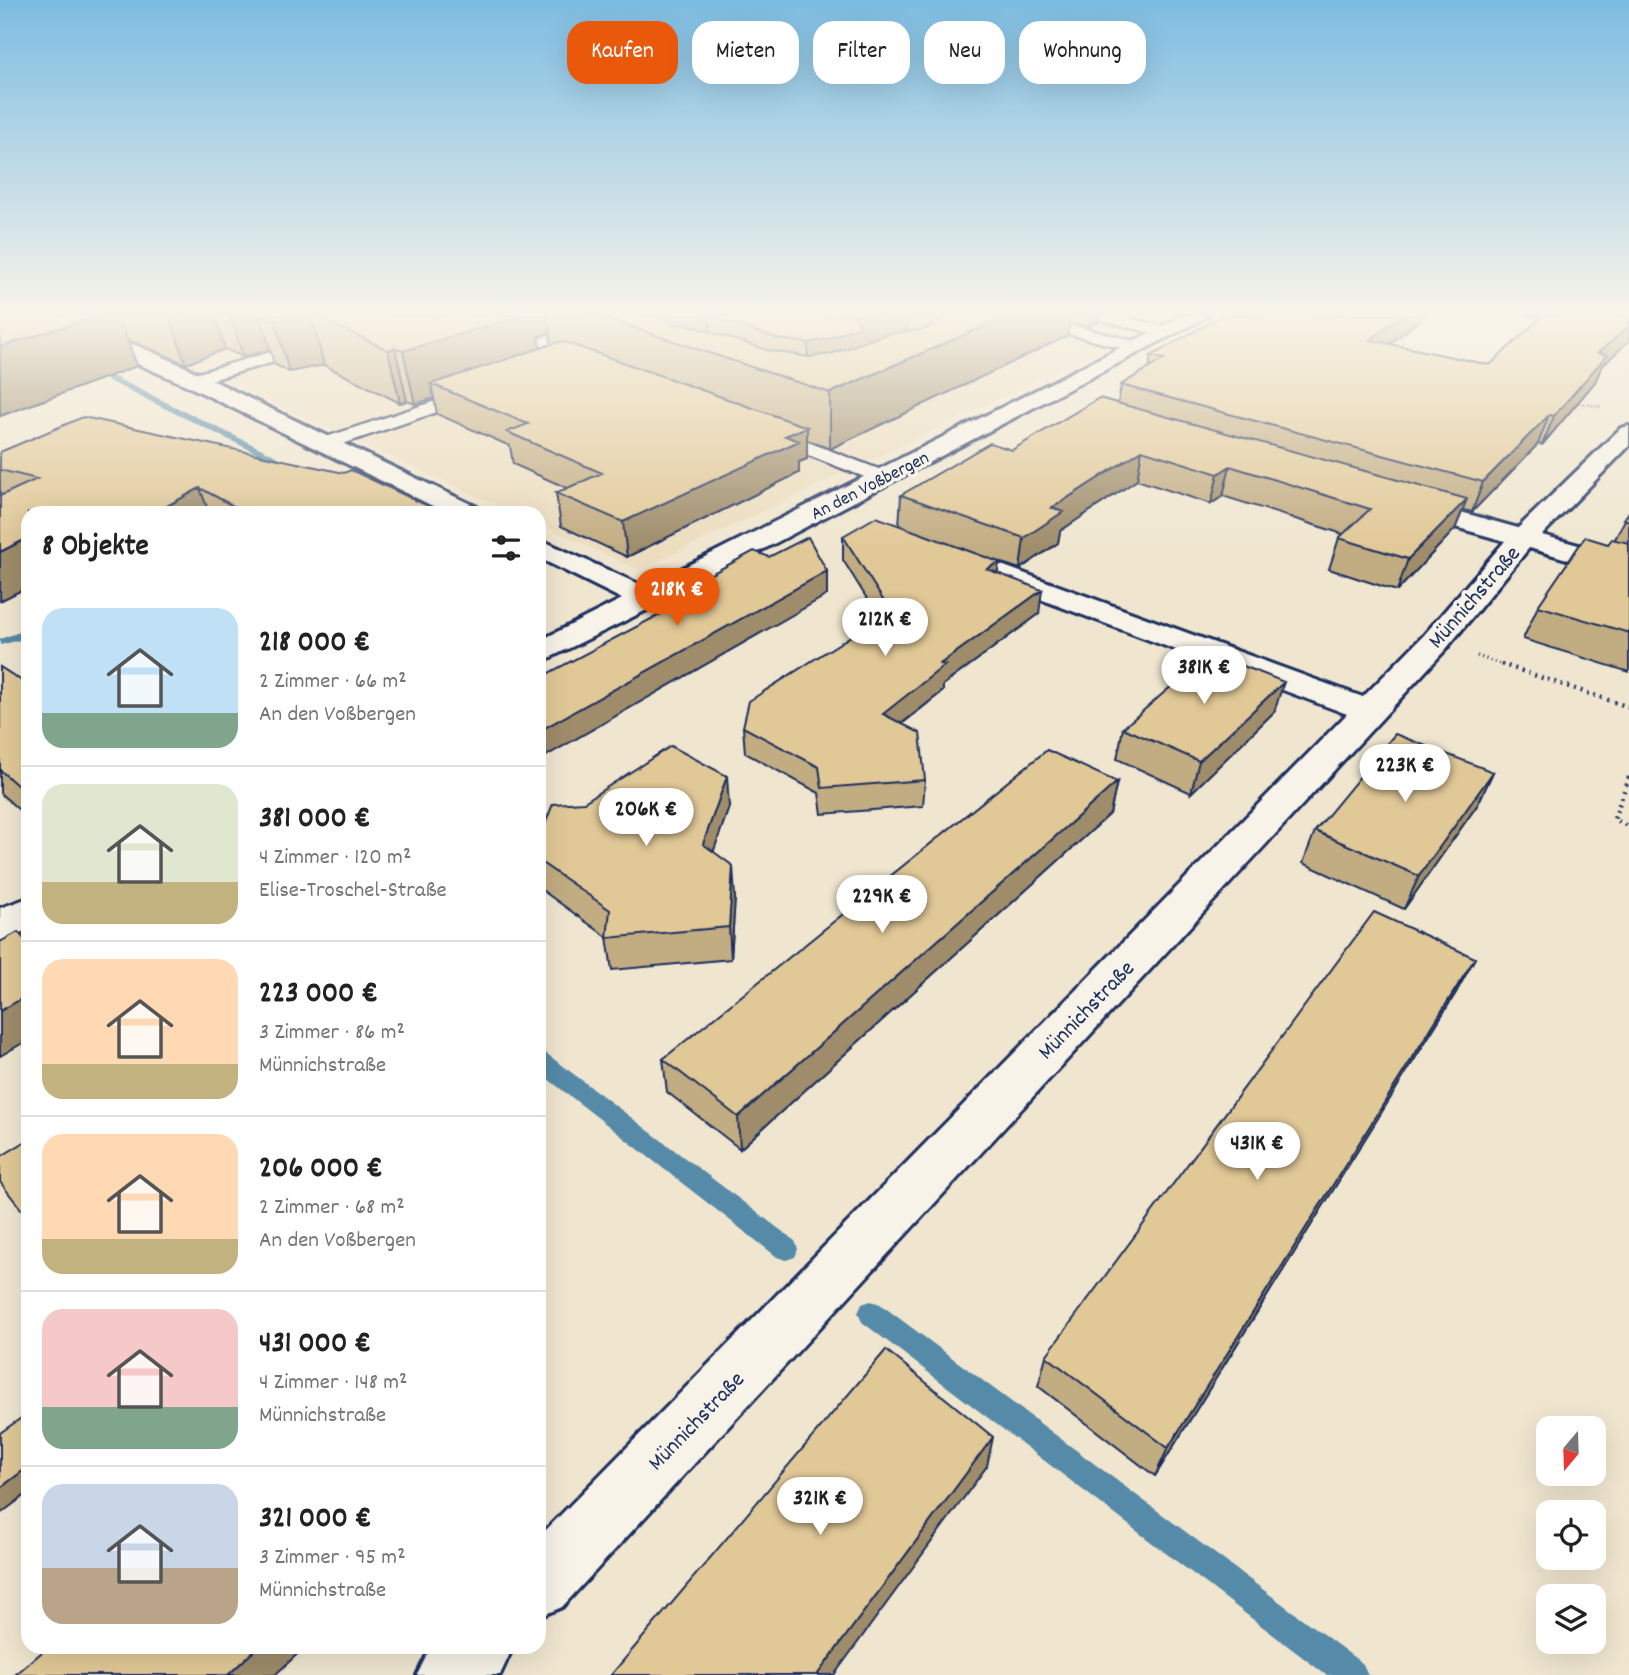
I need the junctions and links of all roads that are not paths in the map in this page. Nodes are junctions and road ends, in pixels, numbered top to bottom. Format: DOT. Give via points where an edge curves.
graph roads {
  1 [pos="221,393"];
  2 [pos="475,393"];
  3 [pos="1046,393"];
  4 [pos="1035,399"];
  5 [pos="1064,407"];
  6 [pos="1616,420"];
  7 [pos="747,426"];
  8 [pos="324,444"];
  9 [pos="882,477"];
  10 [pos="1379,497"];
  11 [pos="453,506"];
  12 [pos="821,509"];
  13 [pos="862,524"];
  14 [pos="1523,538"];
  15 [pos="546,550"];
  16 [pos="966,562"];
  17 [pos="1629,568"];
  18 [pos="646,599"];
  19 [pos="546,649"];
  20 [pos="1369,711"];
  21 [pos="21,916"];
  22 [pos="0,926"];
  23 [pos="546,1577"];
  24 [pos="472,1654"];
  25 [pos="452,1675"];
  1 -- 8 [label="street"];
  2 -- 8 [label="lane"];
  3 -- 4 [label="street, An den Voßbergen"];
  4 -- 5 [label="street"];
  4 -- 9 [label="street, An den Voßbergen"];
  6 -- 14 [label="street, Münnichstraße"];
  7 -- 9 [label="lane"];
  8 -- 11 [label="street"];
  9 -- 12 [label="street, An den Voßbergen"];
  10 -- 14 [label="street"];
  12 -- 13 [label="street"];
  12 -- 18 [label="street, An den Voßbergen"];
  14 -- 17 [label="street"];
  14 -- 20 [label="street, Münnichstraße"];
  15 -- 18 [label="street"];
  16 -- 20 [label="street"];
  18 -- 19 [label="street, An den Voßbergen"];
  20 -- 23 [label="street, Münnichstraße"];
  21 -- 22 [label="street"];
  24 -- 25 [label="street"];
}
